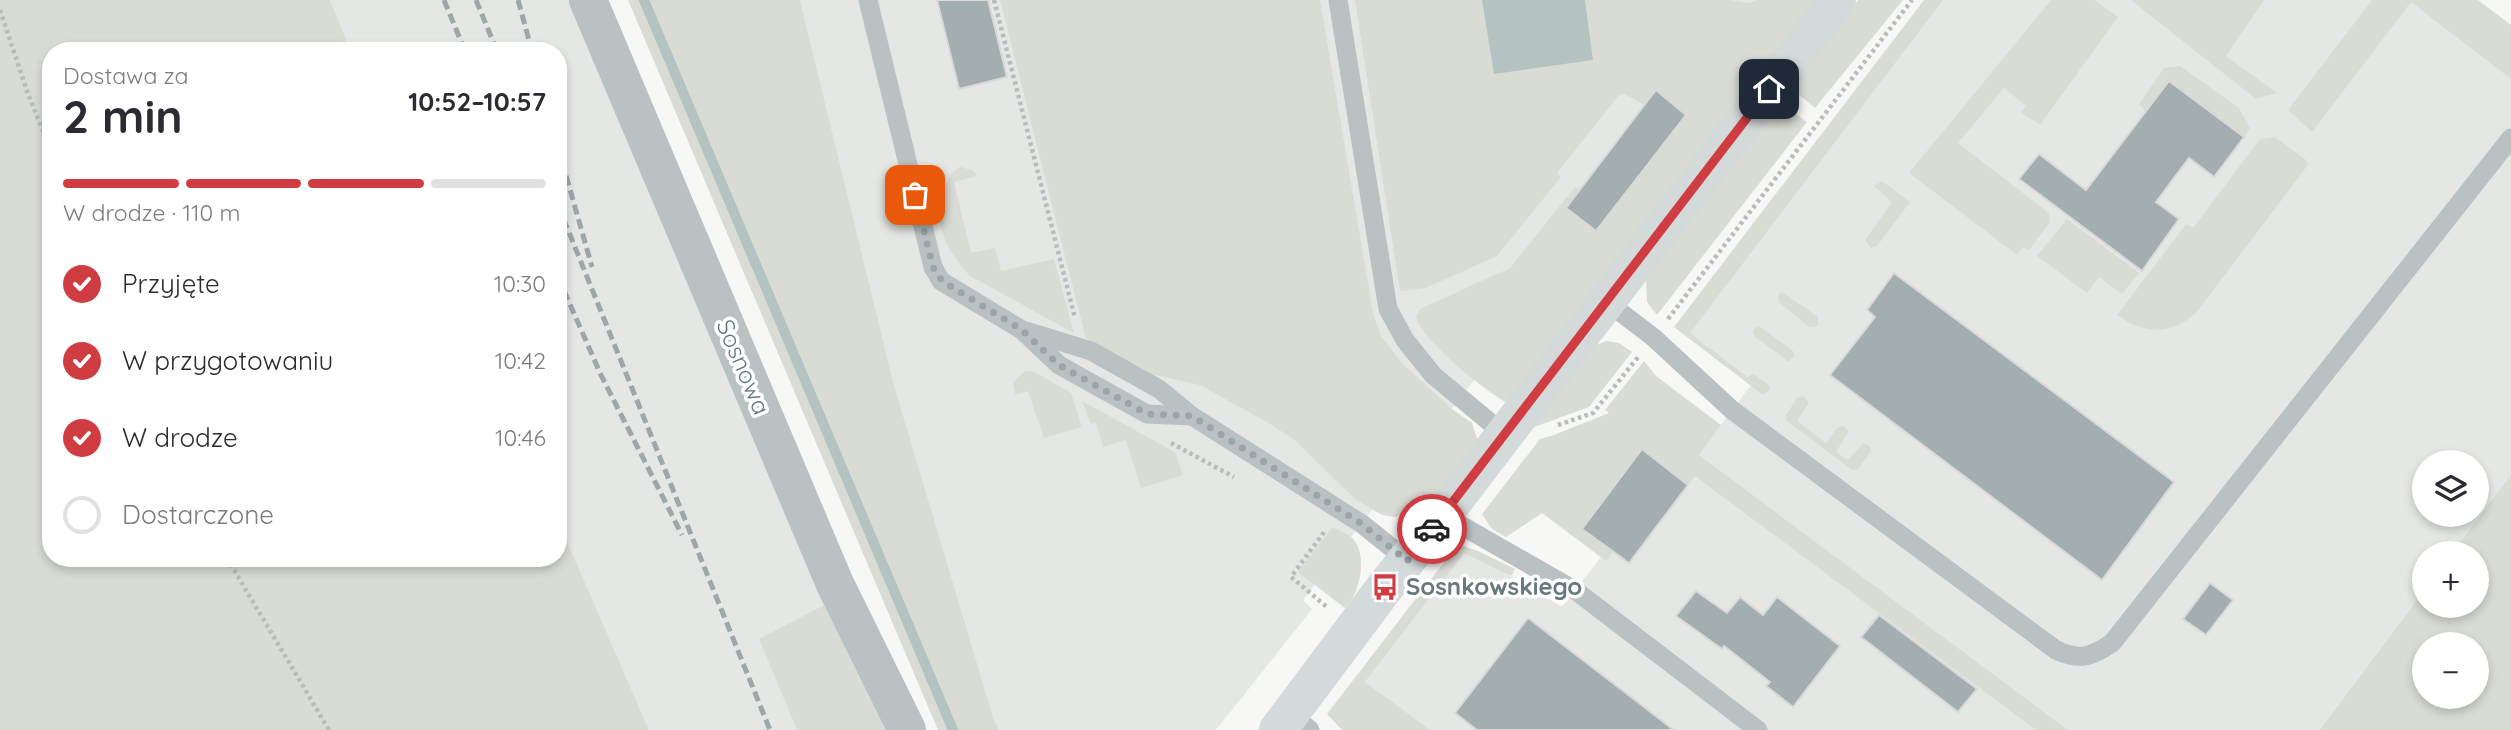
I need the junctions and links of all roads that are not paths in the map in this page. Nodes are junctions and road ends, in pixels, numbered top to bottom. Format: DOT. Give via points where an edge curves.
graph roads {
  1 [pos="588,0"];
  2 [pos="868,0"];
  3 [pos="1338,0"];
  4 [pos="1837,0"];
  5 [pos="2511,138"];
  6 [pos="1606,302"];
  7 [pos="1022,330"];
  8 [pos="1192,416"];
  9 [pos="1504,433"];
  10 [pos="1443,515"];
  11 [pos="1407,561"];
  12 [pos="1293,725"];
  13 [pos="907,730"];
  14 [pos="1758,730"];
  1 -- 13 [label="street, Sosnowa" via="835,584"];
  2 -- 7 [label="lane" via="933,267 958,293"];
  3 -- 9 [label="lane" via="1388,309 1405,340 1433,374"];
  4 -- 6 [label="street"];
  5 -- 6 [label="lane" via="2112,643 2093,655 2071,657 2056,650 1732,410 1653,337"];
  6 -- 9 [label="street"];
  7 -- 8 [label="lane" via="1091,351 1159,389"];
  7 -- 8 [label="lane" via="1059,365 1147,414"];
  8 -- 11 [label="lane" via="1362,524"];
  9 -- 10 [label="street"];
  10 -- 11 [label="street"];
  10 -- 14 [label="lane" via="1576,591"];
  11 -- 12 [label="street" via="1336,650"];
}
